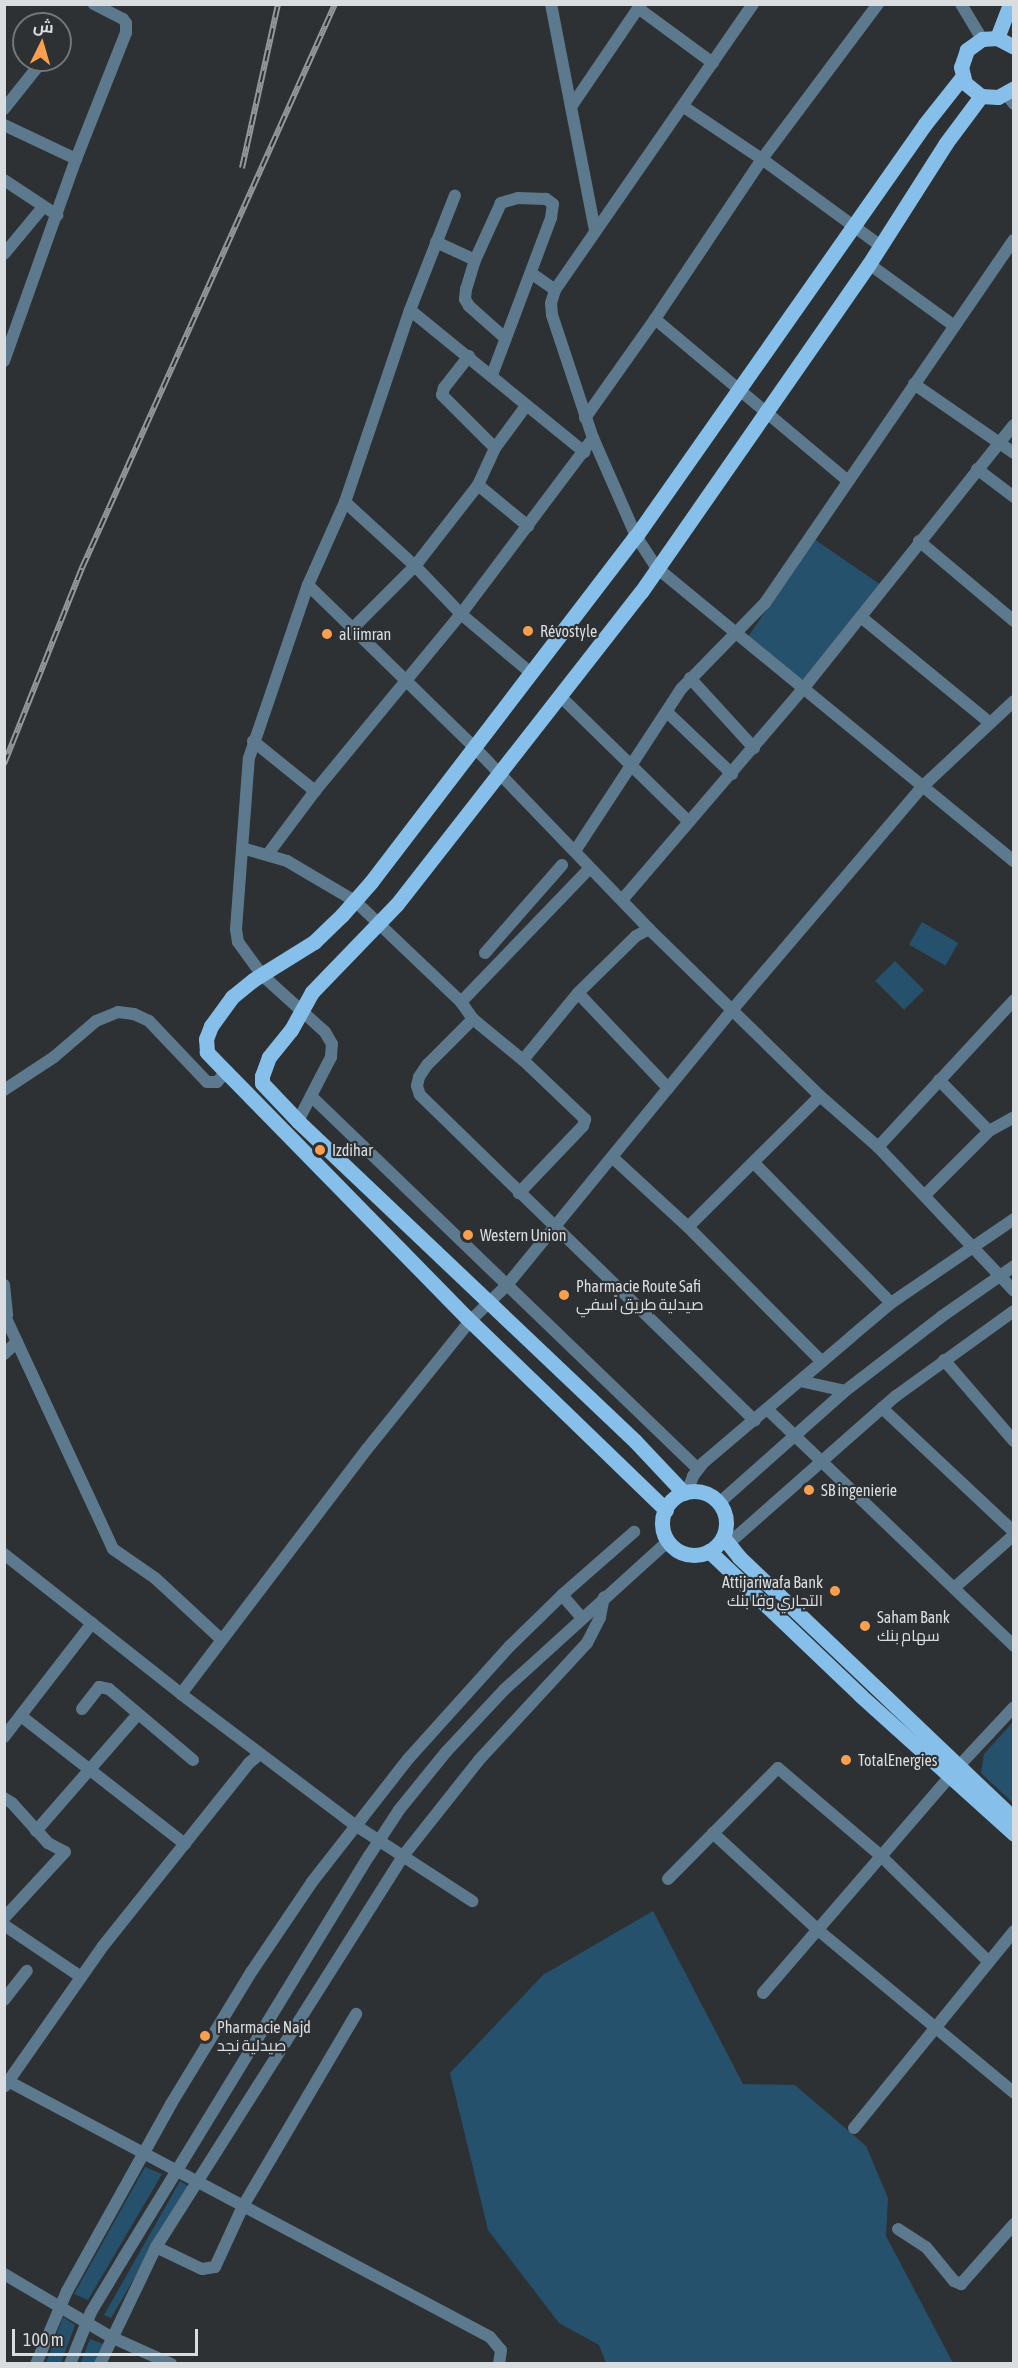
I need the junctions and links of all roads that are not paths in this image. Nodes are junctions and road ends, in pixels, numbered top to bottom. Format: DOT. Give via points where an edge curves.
graph roads {
  1 [pos="94,4"];
  2 [pos="551,4"];
  3 [pos="753,4"];
  4 [pos="878,4"];
  5 [pos="961,4"];
  6 [pos="1010,4"];
  7 [pos="640,6"];
  8 [pos="990,39"];
  9 [pos="1014,47"];
  10 [pos="713,63"];
  11 [pos="33,72"];
  12 [pos="963,76"];
  13 [pos="1011,95"];
  14 [pos="981,96"];
  15 [pos="571,107"];
  16 [pos="684,107"];
  17 [pos="4,109"];
  18 [pos="4,125"];
  19 [pos="76,159"];
  20 [pos="762,159"];
  21 [pos="4,180"];
  22 [pos="455,195"];
  23 [pos="43,207"];
  24 [pos="57,215"];
  25 [pos="854,226"];
  26 [pos="595,231"];
  27 [pos="1014,240"];
  28 [pos="436,242"];
  29 [pos="881,246"];
  30 [pos="4,254"];
  31 [pos="475,260"];
  32 [pos="869,264"];
  33 [pos="531,273"];
  34 [pos="555,290"];
  35 [pos="410,310"];
  36 [pos="656,319"];
  37 [pos="953,325"];
  38 [pos="506,338"];
  39 [pos="469,356"];
  40 [pos="5,359"];
  41 [pos="492,375"];
  42 [pos="914,384"];
  43 [pos="740,390"];
  44 [pos="526,406"];
  45 [pos="766,412"];
  46 [pos="585,418"];
  47 [pos="1014,425"];
  48 [pos="592,438"];
  49 [pos="999,441"];
  50 [pos="495,448"];
  51 [pos="584,452"];
  52 [pos="1014,453"];
  53 [pos="977,469"];
  54 [pos="848,482"];
  55 [pos="478,485"];
  56 [pos="1014,497"];
  57 [pos="345,502"];
  58 [pos="528,526"];
  59 [pos="636,536"];
  60 [pos="919,541"];
  61 [pos="415,566"];
  62 [pos="657,568"];
  63 [pos="308,585"];
  64 [pos="461,614"];
  65 [pos="861,617"];
  66 [pos="1014,621"];
  67 [pos="352,629"];
  68 [pos="736,634"];
  69 [pos="532,674"];
  70 [pos="690,678"];
  71 [pos="405,681"];
  72 [pos="803,689"];
  73 [pos="560,696"];
  74 [pos="1014,701"];
  75 [pos="667,712"];
  76 [pos="990,723"];
  77 [pos="253,741"];
  78 [pos="475,748"];
  79 [pos="754,748"];
  80 [pos="632,766"];
  81 [pos="500,774"];
  82 [pos="732,774"];
  83 [pos="922,787"];
  84 [pos="315,791"];
  85 [pos="689,822"];
  86 [pos="242,848"];
  87 [pos="575,851"];
  88 [pos="268,854"];
  89 [pos="1013,860"];
  90 [pos="562,865"];
  91 [pos="590,869"];
  92 [pos="622,900"];
  93 [pos="355,901"];
  94 [pos="528,904"];
  95 [pos="541,918"];
  96 [pos="380,924"];
  97 [pos="649,929"];
  98 [pos="485,953"];
  99 [pos="262,975"];
  100 [pos="578,993"];
  101 [pos="1014,1000"];
  102 [pos="461,1002"];
  103 [pos="734,1009"];
  104 [pos="301,1011"];
  105 [pos="473,1019"];
  106 [pos="523,1060"];
  107 [pos="226,1072"];
  108 [pos="939,1080"];
  109 [pos="668,1088"];
  110 [pos="4,1090"];
  111 [pos="311,1096"];
  112 [pos="820,1096"];
  113 [pos="1014,1117"];
  114 [pos="298,1121"];
  115 [pos="989,1131"];
  116 [pos="878,1147"];
  117 [pos="612,1157"];
  118 [pos="755,1164"];
  119 [pos="519,1193"];
  120 [pos="925,1195"];
  121 [pos="1014,1219"];
  122 [pos="688,1227"];
  123 [pos="555,1228"];
  124 [pos="974,1246"];
  125 [pos="1014,1266"];
  126 [pos="1000,1275"];
  127 [pos="4,1285"];
  128 [pos="507,1285"];
  129 [pos="1014,1291"];
  130 [pos="891,1303"];
  131 [pos="488,1304"];
  132 [pos="1014,1311"];
  133 [pos="6,1315"];
  134 [pos="471,1321"];
  135 [pos="17,1342"];
  136 [pos="4,1354"];
  137 [pos="944,1360"];
  138 [pos="822,1362"];
  139 [pos="800,1381"];
  140 [pos="845,1391"];
  141 [pos="882,1408"];
  142 [pos="768,1410"];
  143 [pos="755,1421"];
  144 [pos="795,1435"];
  145 [pos="1014,1441"];
  146 [pos="823,1462"];
  147 [pos="698,1468"];
  148 [pos="685,1493"];
  149 [pos="719,1503"];
  150 [pos="666,1510"];
  151 [pos="634,1533"];
  152 [pos="1014,1533"];
  153 [pos="668,1541"];
  154 [pos="725,1541"];
  155 [pos="709,1551"];
  156 [pos="4,1554"];
  157 [pos="954,1588"];
  158 [pos="562,1595"];
  159 [pos="604,1597"];
  160 [pos="581,1617"];
  161 [pos="92,1623"];
  162 [pos="222,1640"];
  163 [pos="1014,1646"];
  164 [pos="181,1694"];
  165 [pos="1014,1707"];
  166 [pos="82,1708"];
  167 [pos="138,1714"];
  168 [pos="21,1716"];
  169 [pos="5,1736"];
  170 [pos="260,1754"];
  171 [pos="193,1760"];
  172 [pos="90,1772"];
  173 [pos="953,1772"];
  174 [pos="4,1798"];
  175 [pos="1014,1819"];
  176 [pos="355,1826"];
  177 [pos="36,1831"];
  178 [pos="713,1833"];
  179 [pos="1014,1834"];
  180 [pos="378,1840"];
  181 [pos="185,1844"];
  182 [pos="403,1856"];
  183 [pos="881,1856"];
  184 [pos="668,1879"];
  185 [pos="472,1901"];
  186 [pos="4,1918"];
  187 [pos="4,1926"];
  188 [pos="818,1930"];
  189 [pos="1014,1931"];
  190 [pos="989,1962"];
  191 [pos="27,1971"];
  192 [pos="81,1977"];
  193 [pos="763,1994"];
  194 [pos="4,2000"];
  195 [pos="356,2014"];
  196 [pos="935,2027"];
  197 [pos="6,2082"];
  198 [pos="1014,2093"];
  199 [pos="854,2128"];
  200 [pos="143,2154"];
  201 [pos="177,2172"];
  202 [pos="196,2182"];
  203 [pos="243,2206"];
  204 [pos="1014,2224"];
  205 [pos="898,2229"];
  206 [pos="156,2247"];
  207 [pos="4,2274"];
  208 [pos="60,2307"];
  209 [pos="87,2323"];
  210 [pos="111,2337"];
  211 [pos="36,2364"];
  212 [pos="70,2364"];
  213 [pos="100,2364"];
  214 [pos="171,2364"];
  215 [pos="499,2364"];
  1 -- 19 [label="street" via="118,15 127,27"];
  2 -- 15 [label="street"];
  3 -- 10 [label="street"];
  4 -- 20 [label="street"];
  5 -- 8 [label="street"];
  6 -- 8 [label="main road"];
  7 -- 10 [label="street"];
  7 -- 15 [label="street"];
  8 -- 9 [label="main road"];
  8 -- 12 [label="main road" via="967,50 961,67"];
  10 -- 16 [label="street"];
  11 -- 17 [label="street"];
  12 -- 14 [label="main road" via="969,88"];
  12 -- 25 [label="main road"];
  13 -- 14 [label="main road"];
  14 -- 29 [label="main road" via="946,143"];
  15 -- 26 [label="street"];
  16 -- 20 [label="street"];
  16 -- 26 [label="street"];
  18 -- 19 [label="street"];
  19 -- 24 [label="street"];
  20 -- 25 [label="street"];
  20 -- 36 [label="street"];
  21 -- 23 [label="street"];
  22 -- 28 [label="street"];
  23 -- 24 [label="street"];
  23 -- 30 [label="street"];
  24 -- 40 [label="street"];
  25 -- 29 [label="street"];
  25 -- 43 [label="main road"];
  26 -- 34 [label="street"];
  27 -- 37 [label="street"];
  28 -- 31 [label="street"];
  28 -- 35 [label="street"];
  29 -- 32 [label="main road"];
  31 -- 33 [label="street" via="501,203 518,198 546,199 554,210"];
  31 -- 38 [label="street" via="465,298"];
  32 -- 37 [label="street"];
  32 -- 45 [label="main road"];
  33 -- 34 [label="street"];
  33 -- 38 [label="street"];
  34 -- 46 [label="street" via="552,315"];
  35 -- 39 [label="street"];
  35 -- 57 [label="street"];
  36 -- 43 [label="street"];
  36 -- 46 [label="street"];
  37 -- 42 [label="street"];
  38 -- 41 [label="street"];
  39 -- 41 [label="street"];
  39 -- 50 [label="street" via="442,395"];
  41 -- 44 [label="street"];
  42 -- 49 [label="street"];
  42 -- 54 [label="street"];
  43 -- 45 [label="street"];
  43 -- 59 [label="main road"];
  44 -- 50 [label="street"];
  44 -- 51 [label="street"];
  45 -- 54 [label="street"];
  45 -- 62 [label="main road"];
  46 -- 48 [label="street"];
  47 -- 49 [label="street"];
  48 -- 51 [label="street"];
  48 -- 59 [label="street"];
  49 -- 52 [label="street"];
  49 -- 53 [label="street"];
  50 -- 55 [label="street"];
  51 -- 58 [label="street"];
  53 -- 56 [label="street"];
  53 -- 60 [label="street"];
  54 -- 68 [label="street" via="765,603"];
  55 -- 58 [label="street"];
  55 -- 61 [label="street"];
  57 -- 61 [label="street"];
  57 -- 63 [label="street"];
  58 -- 64 [label="street"];
  59 -- 62 [label="street"];
  59 -- 69 [label="main road"];
  60 -- 65 [label="street"];
  60 -- 66 [label="street"];
  61 -- 64 [label="street"];
  61 -- 67 [label="street"];
  62 -- 68 [label="street"];
  62 -- 73 [label="main road"];
  63 -- 67 [label="street"];
  63 -- 77 [label="street"];
  64 -- 69 [label="street"];
  64 -- 71 [label="street"];
  65 -- 72 [label="street"];
  65 -- 76 [label="street"];
  67 -- 71 [label="street"];
  68 -- 70 [label="street"];
  68 -- 72 [label="street"];
  69 -- 78 [label="main road"];
  70 -- 75 [label="street"];
  70 -- 79 [label="street"];
  71 -- 78 [label="street"];
  71 -- 84 [label="street"];
  72 -- 79 [label="street"];
  72 -- 83 [label="street"];
  73 -- 80 [label="street"];
  73 -- 81 [label="main road"];
  74 -- 76 [label="street"];
  75 -- 80 [label="street"];
  75 -- 82 [label="street"];
  76 -- 83 [label="street"];
  77 -- 84 [label="street"];
  77 -- 86 [label="street"];
  78 -- 81 [label="street"];
  78 -- 93 [label="main road"];
  79 -- 82 [label="street"];
  80 -- 85 [label="street"];
  80 -- 87 [label="street"];
  81 -- 87 [label="street"];
  81 -- 96 [label="main road"];
  82 -- 85 [label="street"];
  83 -- 89 [label="street"];
  83 -- 103 [label="street"];
  84 -- 88 [label="street"];
  85 -- 92 [label="street"];
  86 -- 88 [label="street"];
  86 -- 99 [label="street" via="237,936 244,954"];
  87 -- 91 [label="street"];
  88 -- 93 [label="street"];
  90 -- 94 [label="street"];
  91 -- 92 [label="street"];
  91 -- 95 [label="street"];
  92 -- 97 [label="street"];
  93 -- 96 [label="street"];
  93 -- 99 [label="main road" via="314,942"];
  94 -- 95 [label="street"];
  94 -- 98 [label="street"];
  95 -- 102 [label="street"];
  96 -- 102 [label="street"];
  96 -- 104 [label="main road" via="319,983"];
  97 -- 100 [label="street" via="636,936"];
  97 -- 103 [label="street"];
  99 -- 104 [label="street"];
  99 -- 107 [label="main road" via="223,1008 208,1032 207,1052"];
  100 -- 106 [label="street"];
  100 -- 109 [label="street"];
  101 -- 108 [label="street"];
  102 -- 105 [label="street"];
  103 -- 109 [label="street"];
  103 -- 112 [label="street"];
  104 -- 111 [label="street" via="329,1038 333,1050"];
  104 -- 114 [label="main road" via="269,1058 262,1083"];
  105 -- 106 [label="street"];
  105 -- 119 [label="street" via="427,1065 417,1086 427,1103"];
  106 -- 119 [label="street" via="585,1119 584,1126"];
  107 -- 110 [label="street" via="217,1082 207,1082 149,1021 118,1012 96,1021 54,1057"];
  107 -- 134 [label="main road"];
  108 -- 115 [label="street"];
  108 -- 116 [label="street"];
  109 -- 117 [label="street"];
  111 -- 114 [label="street"];
  111 -- 128 [label="street"];
  112 -- 116 [label="street"];
  112 -- 118 [label="street"];
  113 -- 115 [label="street"];
  114 -- 131 [label="main road"];
  115 -- 120 [label="street"];
  116 -- 120 [label="street"];
  117 -- 122 [label="street"];
  117 -- 123 [label="street"];
  118 -- 122 [label="street"];
  118 -- 130 [label="street"];
  119 -- 123 [label="street"];
  120 -- 124 [label="street"];
  121 -- 124 [label="street"];
  122 -- 138 [label="street"];
  123 -- 128 [label="street"];
  123 -- 143 [label="street"];
  124 -- 126 [label="street"];
  124 -- 130 [label="street"];
  125 -- 126 [label="street"];
  126 -- 129 [label="street"];
  126 -- 140 [label="street"];
  127 -- 133 [label="street"];
  128 -- 131 [label="street"];
  128 -- 147 [label="street"];
  130 -- 138 [label="street"];
  131 -- 134 [label="street"];
  131 -- 148 [label="main road"];
  132 -- 137 [label="street"];
  133 -- 135 [label="street"];
  134 -- 150 [label="main road"];
  134 -- 162 [label="street" via="367,1449"];
  135 -- 136 [label="street"];
  135 -- 162 [label="street" via="113,1549 155,1578"];
  137 -- 141 [label="street"];
  137 -- 145 [label="street"];
  138 -- 139 [label="street"];
  139 -- 140 [label="street"];
  139 -- 142 [label="street"];
  140 -- 144 [label="street"];
  141 -- 146 [label="street"];
  141 -- 152 [label="street"];
  142 -- 143 [label="street"];
  142 -- 144 [label="street"];
  143 -- 147 [label="street"];
  144 -- 146 [label="street"];
  144 -- 149 [label="street"];
  146 -- 154 [label="street"];
  146 -- 157 [label="street"];
  147 -- 148 [label="street"];
  148 -- 149 [label="main road" via="701,1492"];
  148 -- 150 [label="main road" via="673,1499"];
  149 -- 154 [label="main road" via="726,1520"];
  150 -- 153 [label="main road" via="663,1529"];
  151 -- 158 [label="street"];
  152 -- 157 [label="street"];
  153 -- 155 [label="main road" via="687,1554"];
  153 -- 159 [label="street"];
  154 -- 155 [label="main road"];
  154 -- 173 [label="main road"];
  155 -- 173 [label="main road"];
  156 -- 161 [label="street"];
  157 -- 163 [label="street"];
  158 -- 160 [label="street"];
  158 -- 176 [label="street" via="428,1736"];
  159 -- 160 [label="street"];
  159 -- 182 [label="street" via="600,1617 587,1643 479,1760"];
  160 -- 180 [label="street" via="475,1720 422,1780"];
  161 -- 164 [label="street"];
  161 -- 168 [label="street"];
  162 -- 164 [label="street"];
  164 -- 170 [label="street"];
  165 -- 173 [label="street"];
  166 -- 167 [label="street" via="99,1687 104,1687"];
  167 -- 171 [label="street"];
  167 -- 172 [label="street"];
  168 -- 169 [label="street"];
  168 -- 172 [label="street"];
  170 -- 176 [label="street"];
  170 -- 181 [label="street"];
  172 -- 177 [label="street"];
  172 -- 181 [label="street"];
  173 -- 175 [label="main road"];
  173 -- 179 [label="main road"];
  173 -- 183 [label="street"];
  174 -- 177 [label="street"];
  176 -- 180 [label="street"];
  176 -- 200 [label="street" via="252,1971"];
  177 -- 186 [label="street" via="50,1845 65,1852"];
  178 -- 183 [label="street" via="778,1768"];
  178 -- 184 [label="street"];
  178 -- 188 [label="street"];
  180 -- 182 [label="street"];
  180 -- 201 [label="street"];
  181 -- 192 [label="street"];
  182 -- 185 [label="street"];
  182 -- 202 [label="street"];
  183 -- 188 [label="street"];
  183 -- 190 [label="street"];
  187 -- 192 [label="street"];
  188 -- 193 [label="street"];
  188 -- 196 [label="street"];
  189 -- 190 [label="street"];
  190 -- 196 [label="street"];
  191 -- 194 [label="street"];
  192 -- 197 [label="street"];
  195 -- 203 [label="street"];
  196 -- 198 [label="street"];
  196 -- 199 [label="street"];
  197 -- 200 [label="street"];
  200 -- 201 [label="street"];
  200 -- 208 [label="street"];
  201 -- 202 [label="street"];
  201 -- 209 [label="street"];
  202 -- 203 [label="street"];
  202 -- 206 [label="street"];
  203 -- 206 [label="street" via="211,2269 202,2270"];
  203 -- 215 [label="street" via="490,2337 501,2350"];
  204 -- 205 [label="street" via="961,2284 954,2281 931,2252"];
  206 -- 210 [label="street"];
  207 -- 208 [label="street"];
  208 -- 209 [label="street"];
  208 -- 211 [label="street"];
  209 -- 210 [label="street"];
  209 -- 212 [label="street"];
  210 -- 213 [label="street"];
  210 -- 214 [label="street"];
}
